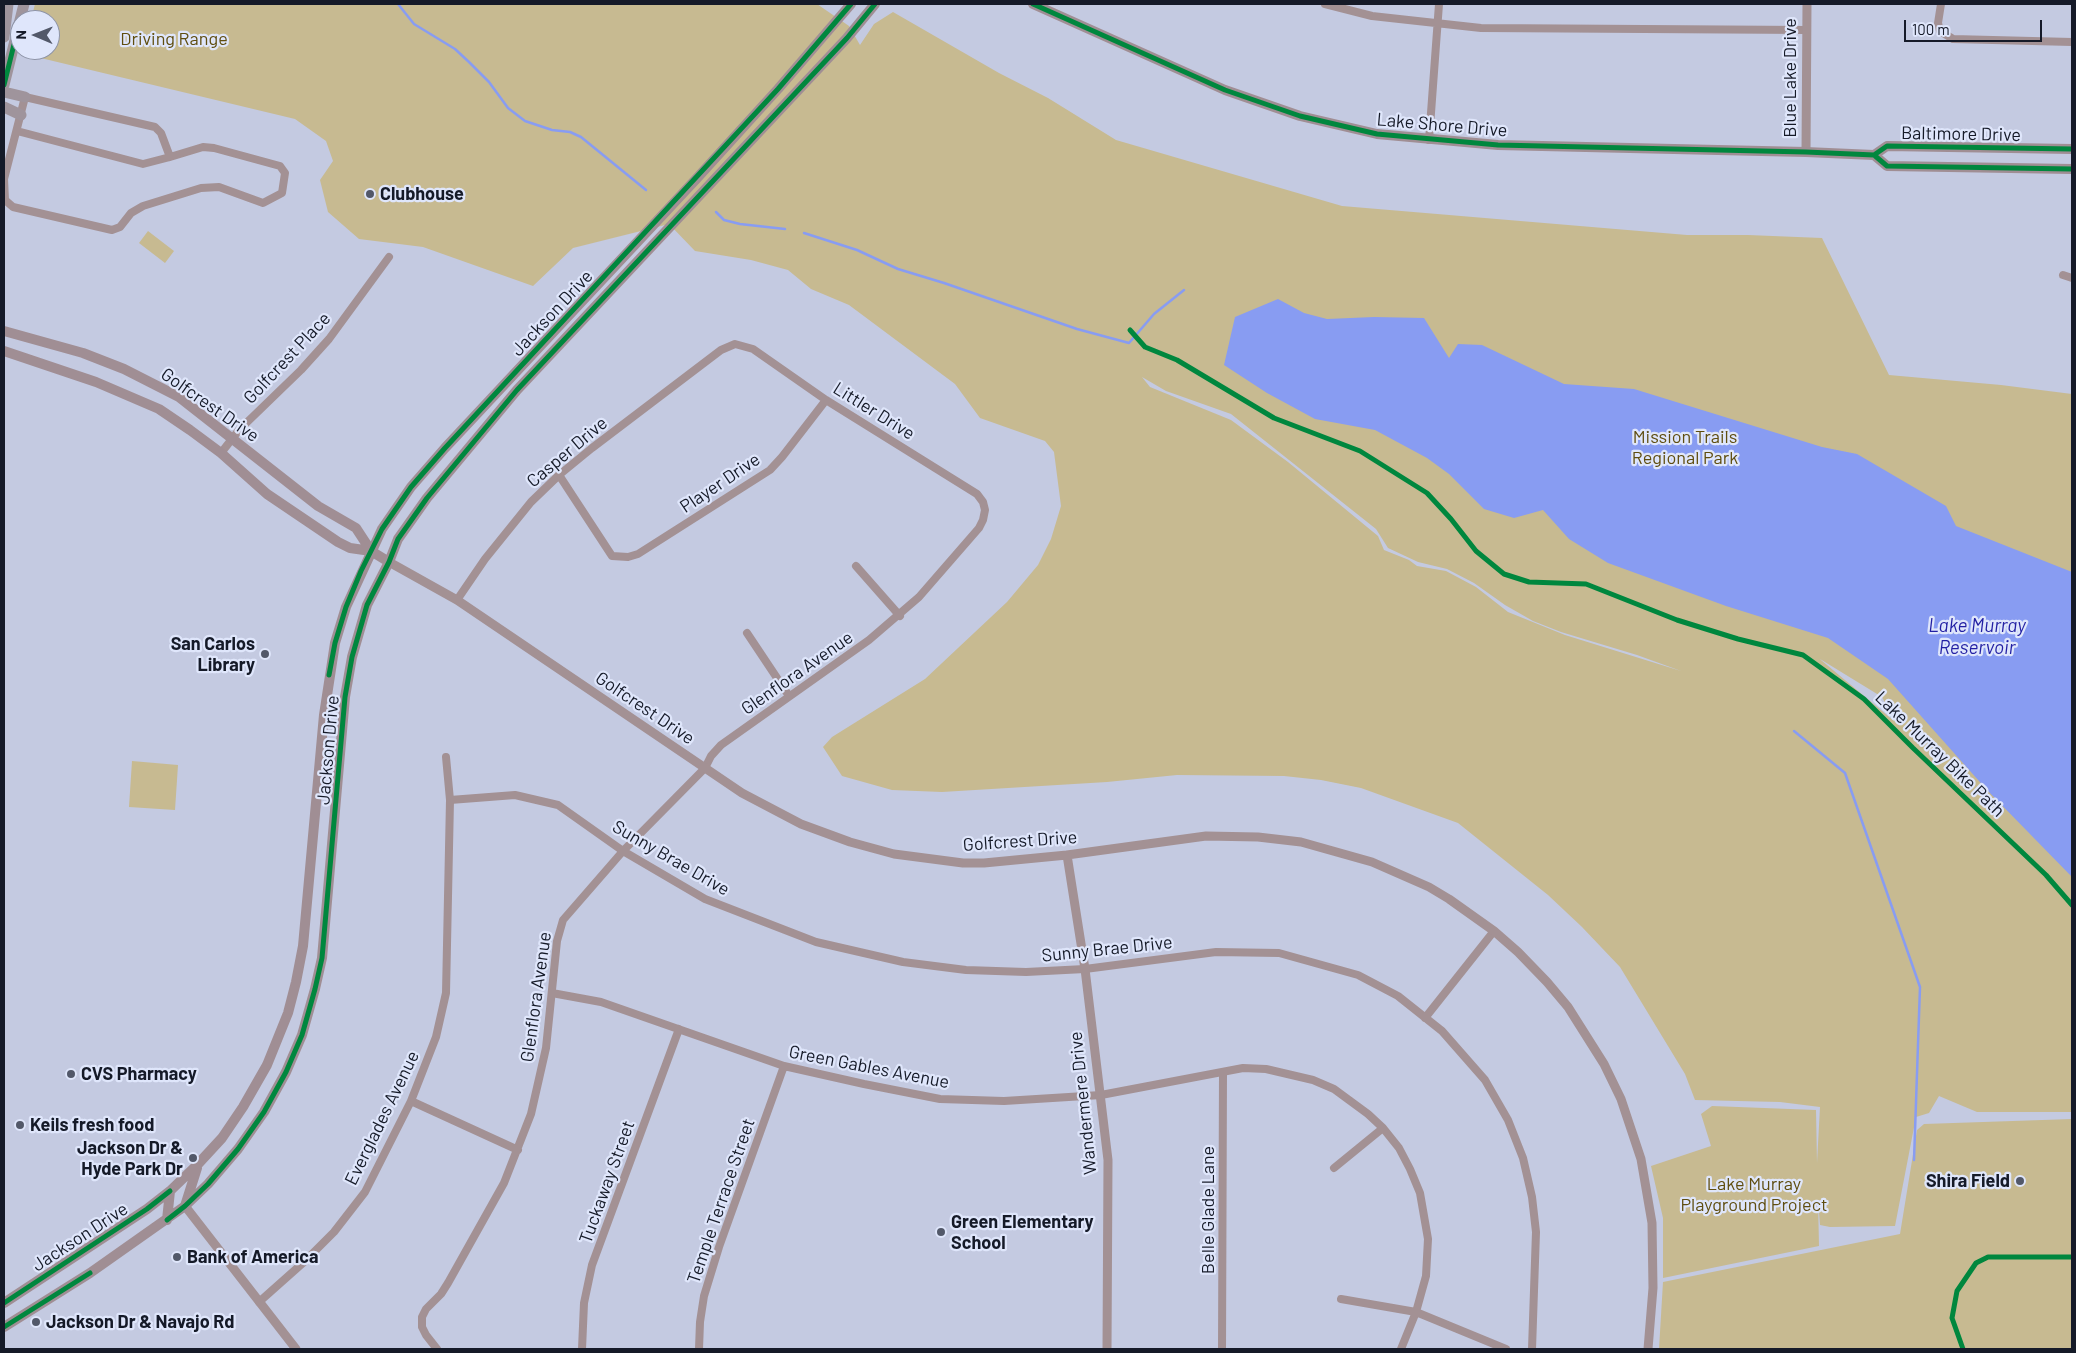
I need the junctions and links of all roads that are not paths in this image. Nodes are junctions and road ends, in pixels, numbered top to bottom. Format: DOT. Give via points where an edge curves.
graph roads {
  1 [pos="7,4"];
  2 [pos="851,4"];
  3 [pos="875,4"];
  4 [pos="1033,4"];
  5 [pos="1325,4"];
  6 [pos="1439,4"];
  7 [pos="1807,4"];
  8 [pos="1940,4"];
  9 [pos="4,9"];
  10 [pos="1437,22"];
  11 [pos="1807,30"];
  12 [pos="4,36"];
  13 [pos="2072,42"];
  14 [pos="10,60"];
  15 [pos="4,85"];
  16 [pos="4,92"];
  17 [pos="25,97"];
  18 [pos="4,107"];
  19 [pos="21,115"];
  20 [pos="17,130"];
  21 [pos="1429,140"];
  22 [pos="2072,149"];
  23 [pos="1806,152"];
  24 [pos="1874,155"];
  25 [pos="170,157"];
  26 [pos="2072,168"];
  27 [pos="4,179"];
  28 [pos="389,257"];
  29 [pos="2063,275"];
  30 [pos="2072,278"];
  31 [pos="4,331"];
  32 [pos="4,350"];
  33 [pos="721,350"];
  34 [pos="826,400"];
  35 [pos="232,438"];
  36 [pos="221,453"];
  37 [pos="558,476"];
  38 [pos="979,528"];
  39 [pos="371,551"];
  40 [pos="389,562"];
  41 [pos="856,566"];
  42 [pos="457,600"];
  43 [pos="900,616"];
  44 [pos="747,633"];
  45 [pos="789,696"];
  46 [pos="446,757"];
  47 [pos="705,768"];
  48 [pos="450,800"];
  49 [pos="623,851"];
  50 [pos="1067,855"];
  51 [pos="1494,931"];
  52 [pos="1084,970"];
  53 [pos="552,992"];
  54 [pos="1425,1018"];
  55 [pos="679,1029"];
  56 [pos="784,1066"];
  57 [pos="1223,1072"];
  58 [pos="1101,1095"];
  59 [pos="411,1101"];
  60 [pos="1383,1128"];
  61 [pos="518,1150"];
  62 [pos="198,1164"];
  63 [pos="1334,1168"];
  64 [pos="170,1191"];
  65 [pos="185,1206"];
  66 [pos="167,1220"];
  67 [pos="1341,1299"];
  68 [pos="259,1302"];
  69 [pos="4,1303"];
  70 [pos="1416,1312"];
  71 [pos="4,1327"];
  72 [pos="296,1349"];
  73 [pos="437,1349"];
  74 [pos="582,1349"];
  75 [pos="699,1349"];
  76 [pos="1107,1349"];
  77 [pos="1222,1349"];
  78 [pos="1401,1349"];
  79 [pos="1506,1349"];
  80 [pos="1532,1349"];
  81 [pos="1648,1349"];
  1 -- 9 [label="main road"];
  1 -- 12 [label="main road"];
  2 -- 39 [label="main road, Jackson Drive" via="745,126 439,454 411,487"];
  3 -- 40 [label="main road, Jackson Drive" via="847,38 517,390 426,498 398,539"];
  4 -- 21 [label="main road, Lake Shore Drive" via="1185,73 1300,116 1378,134"];
  5 -- 10 [label="street" via="1372,16"];
  6 -- 10 [label="street"];
  7 -- 11 [label="street, Blue Lake Drive"];
  8 -- 13 [label="street" via="1940,31 1953,39"];
  10 -- 11 [label="street" via="1481,28"];
  10 -- 21 [label="street"];
  11 -- 23 [label="street, Blue Lake Drive"];
  14 -- 15 [label="main road"];
  16 -- 17 [label="main road"];
  17 -- 19 [label="street"];
  17 -- 25 [label="street" via="155,126"];
  18 -- 19 [label="main road"];
  19 -- 20 [label="street"];
  20 -- 25 [label="street" via="143,164"];
  20 -- 27 [label="street"];
  21 -- 23 [label="main road, Lake Shore Drive" via="1498,145"];
  22 -- 24 [label="main road, Baltimore Drive" via="1887,146"];
  23 -- 24 [label="main road, Lake Shore Drive"];
  24 -- 26 [label="main road, Baltimore Drive" via="1887,166"];
  25 -- 27 [label="street" via="202,147 275,164 285,174 282,193 263,203 219,188 201,188 143,206 131,213 120,227 112,230 13,207 5,200"];
  28 -- 35 [label="street, Golfcrest Place" via="329,339"];
  29 -- 30 [label="street"];
  31 -- 35 [label="main road, Golfcrest Drive" via="83,353 142,377 178,398"];
  32 -- 36 [label="main road, Golfcrest Drive" via="96,382 158,409"];
  33 -- 34 [label="street, Littler Drive" via="735,344 753,349"];
  33 -- 37 [label="street, Casper Drive"];
  34 -- 37 [label="street, Player Drive" via="770,470 638,554 628,557 612,556"];
  34 -- 38 [label="street, Littler Drive" via="977,494 985,510"];
  35 -- 36 [label="street, Golfcrest Place"];
  35 -- 39 [label="main road, Golfcrest Drive" via="318,506 356,528"];
  36 -- 39 [label="main road, Golfcrest Drive" via="267,494 338,542 350,548"];
  37 -- 42 [label="street, Casper Drive" via="519,517"];
  38 -- 43 [label="street, Glenflora Avenue"];
  39 -- 40 [label="main road, Golfcrest Drive"];
  39 -- 62 [label="main road, Jackson Drive" via="346,607 328,681 305,930 288,1014 267,1065 243,1107 222,1138"];
  40 -- 42 [label="street, Golfcrest Drive"];
  40 -- 65 [label="main road, Jackson Drive" via="367,604 352,657 345,698 322,958 302,1035 264,1112 238,1150"];
  41 -- 43 [label="street"];
  42 -- 47 [label="street, Golfcrest Drive"];
  43 -- 45 [label="street, Glenflora Avenue"];
  44 -- 45 [label="street"];
  45 -- 47 [label="street, Glenflora Avenue" via="721,745"];
  46 -- 48 [label="street, Everglades Avenue"];
  47 -- 49 [label="street, Glenflora Avenue"];
  47 -- 50 [label="street, Golfcrest Drive" via="742,793 801,824 894,854 977,863"];
  48 -- 49 [label="street, Sunny Brae Drive" via="515,795 558,804"];
  48 -- 59 [label="street, Everglades Avenue" via="446,993 436,1038"];
  49 -- 52 [label="street, Sunny Brae Drive" via="706,899 816,942 903,962 966,970"];
  49 -- 53 [label="street, Glenflora Avenue" via="563,920 557,941"];
  50 -- 51 [label="street, Golfcrest Drive" via="1206,836 1301,842 1372,862 1429,887"];
  50 -- 52 [label="street, Wandermere Drive"];
  51 -- 54 [label="street"];
  51 -- 81 [label="street, Golfcrest Drive" via="1518,952 1568,1007 1604,1064 1621,1099 1641,1159 1652,1223 1653,1288"];
  52 -- 54 [label="street, Sunny Brae Drive" via="1216,952 1279,953 1358,975 1398,996"];
  52 -- 58 [label="street, Wandermere Drive"];
  53 -- 55 [label="street, Green Gables Avenue" via="601,1002"];
  53 -- 61 [label="street, Glenflora Avenue" via="546,1048 531,1114"];
  54 -- 80 [label="street, Sunny Brae Drive" via="1442,1031 1484,1080 1508,1120 1522,1158 1532,1197 1536,1232"];
  55 -- 56 [label="street, Green Gables Avenue"];
  55 -- 74 [label="street, Tuckaway Street" via="592,1265 584,1303"];
  56 -- 58 [label="street, Green Gables Avenue" via="940,1098 1004,1101"];
  56 -- 75 [label="street, Temple Terrace Street" via="704,1296"];
  57 -- 58 [label="street, Green Gables Avenue"];
  57 -- 60 [label="street, Green Gables Avenue" via="1243,1068 1266,1069 1313,1080 1334,1090"];
  57 -- 77 [label="street, Belle Glade Lane"];
  58 -- 76 [label="street, Wandermere Drive" via="1108,1160"];
  59 -- 61 [label="street"];
  59 -- 68 [label="street, Everglades Avenue" via="364,1192 334,1232"];
  60 -- 63 [label="street"];
  60 -- 70 [label="street, Green Gables Avenue" via="1410,1169 1426,1217 1426,1276"];
  61 -- 73 [label="street, Glenflora Avenue" via="504,1183 448,1283 422,1317 422,1327"];
  62 -- 64 [label="main road, Jackson Drive"];
  62 -- 65 [label="main road"];
  64 -- 66 [label="main road"];
  64 -- 69 [label="main road, Jackson Drive"];
  65 -- 66 [label="main road, Jackson Drive"];
  65 -- 68 [label="street"];
  66 -- 71 [label="main road, Jackson Drive"];
  67 -- 70 [label="street"];
  68 -- 72 [label="street"];
  70 -- 78 [label="street, Green Gables Avenue"];
  70 -- 79 [label="street"];
}
